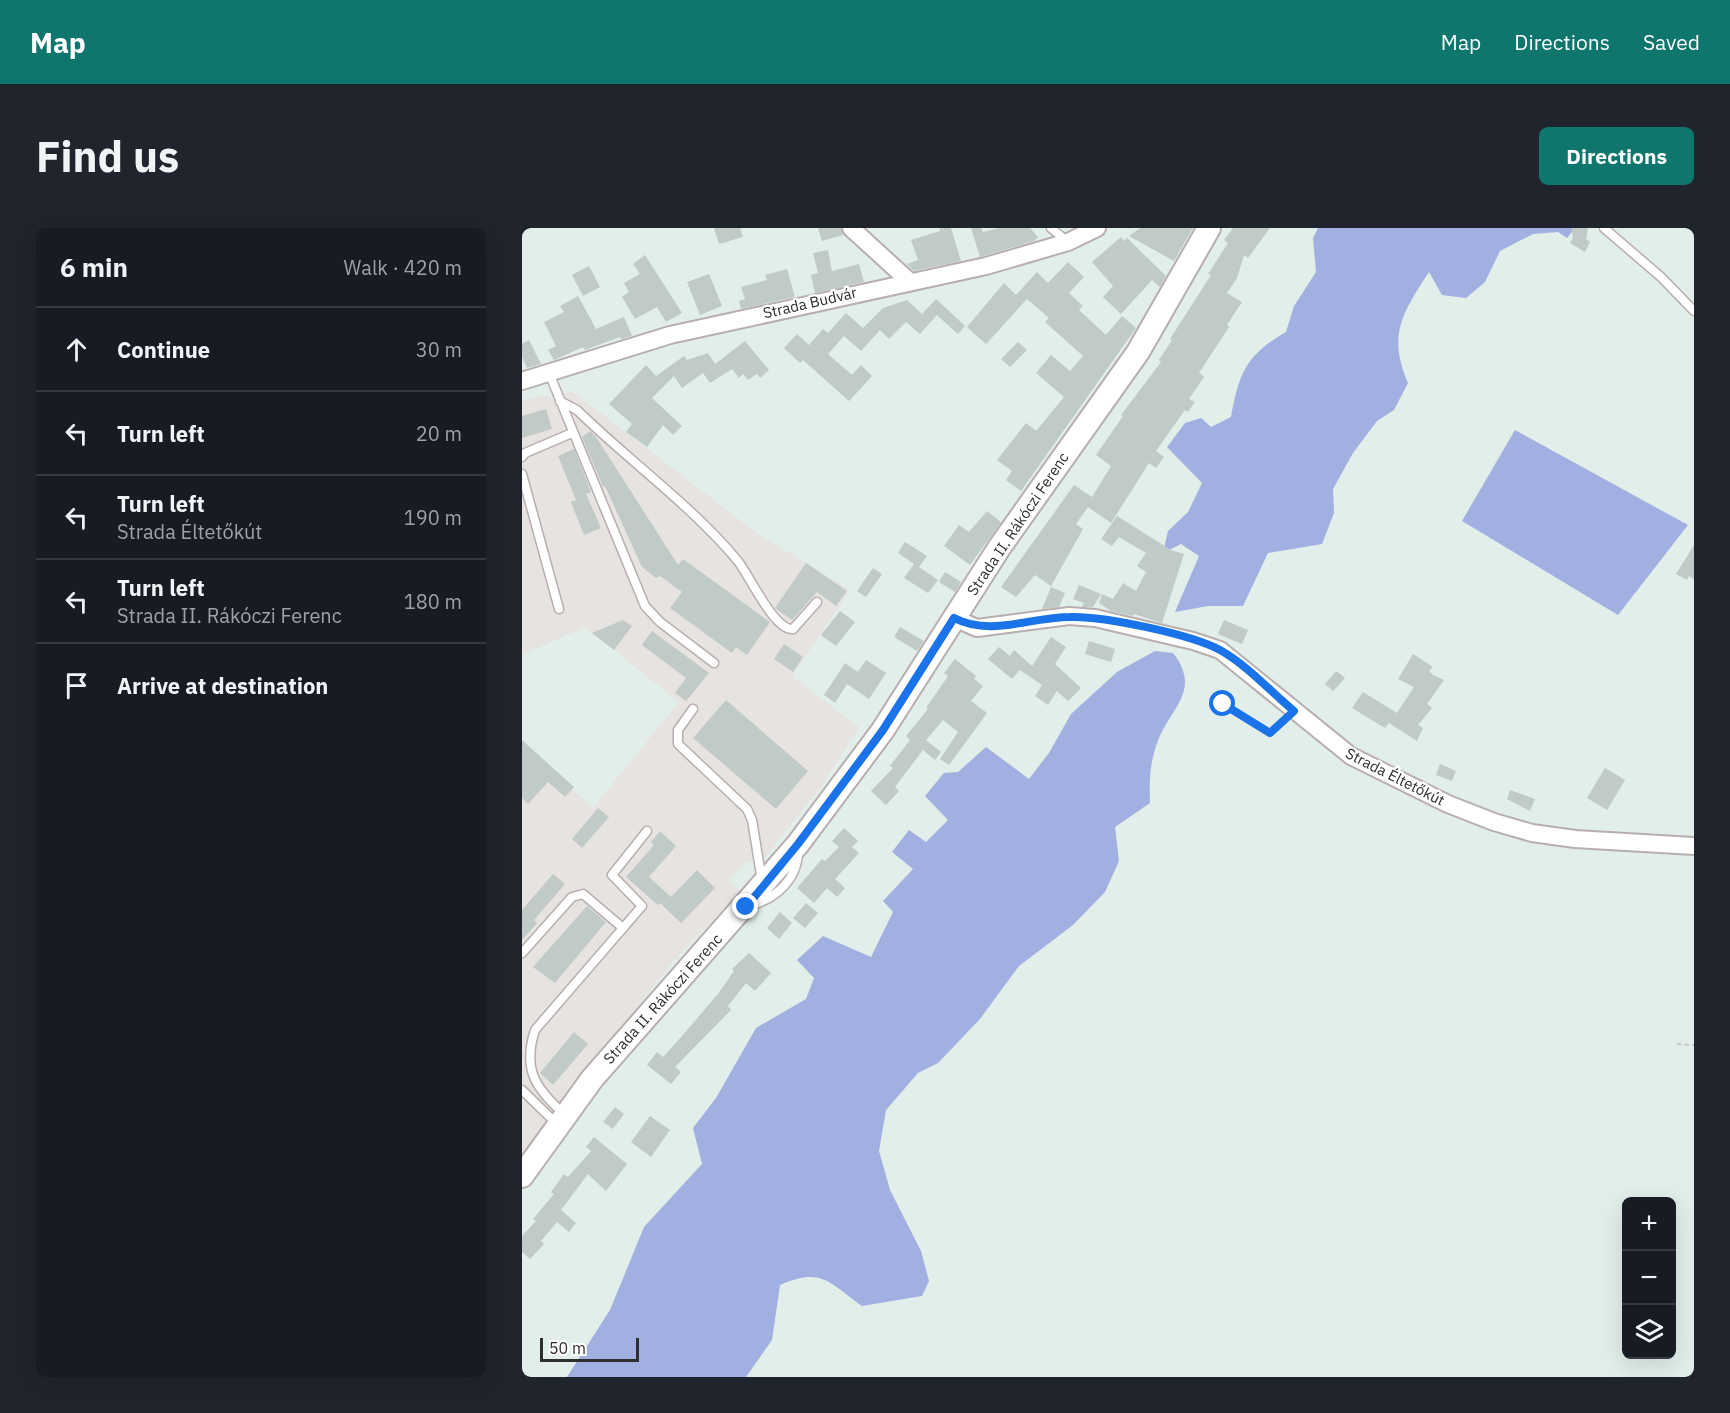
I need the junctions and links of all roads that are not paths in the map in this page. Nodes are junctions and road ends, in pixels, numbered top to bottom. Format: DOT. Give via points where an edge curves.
graph roads {
  1 [pos="851,228"];
  2 [pos="1051,228"];
  3 [pos="1097,228"];
  4 [pos="1209,228"];
  5 [pos="1604,228"];
  6 [pos="1068,242"];
  7 [pos="909,281"];
  8 [pos="1694,311"];
  9 [pos="549,373"];
  10 [pos="522,381"];
  11 [pos="560,400"];
  12 [pos="572,433"];
  13 [pos="522,457"];
  14 [pos="522,474"];
  15 [pos="817,602"];
  16 [pos="559,609"];
  17 [pos="954,618"];
  18 [pos="714,663"];
  19 [pos="693,708"];
  20 [pos="647,831"];
  21 [pos="798,844"];
  22 [pos="1694,846"];
  23 [pos="763,887"];
  24 [pos="746,907"];
  25 [pos="623,928"];
  26 [pos="522,953"];
  27 [pos="522,1090"];
  28 [pos="562,1120"];
  29 [pos="522,1176"];
  1 -- 7 [label="street"];
  2 -- 6 [label="lane"];
  3 -- 6 [label="street, Strada Budvár"];
  4 -- 17 [label="main road, Strada II. Rákóczi Ferenc" via="1138,352"];
  5 -- 8 [label="lane"];
  6 -- 7 [label="street, Strada Budvár" via="986,266"];
  7 -- 9 [label="street, Strada Budvár" via="670,335"];
  9 -- 10 [label="street, Strada Budvár"];
  9 -- 11 [label="lane"];
  11 -- 12 [label="lane"];
  11 -- 15 [label="lane" via="577,410 715,536 784,627 793,629"];
  12 -- 13 [label="lane"];
  12 -- 18 [label="lane" via="645,606"];
  14 -- 16 [label="lane"];
  17 -- 21 [label="main road, Strada II. Rákóczi Ferenc" via="883,730"];
  17 -- 22 [label="street, Strada Éltetőkút" via="977,628 1069,616 1095,618 1192,641 1220,650 1322,736 1359,761 1448,804 1532,833 1575,840"];
  19 -- 23 [label="lane" via="678,730 678,744 747,808"];
  20 -- 25 [label="lane" via="612,875 642,906"];
  21 -- 23 [label="main road, Strada II. Rákóczi Ferenc"];
  21 -- 24 [label="lane" via="795,870 780,891 764,902"];
  23 -- 24 [label="main road, Strada II. Rákóczi Ferenc"];
  24 -- 28 [label="main road, Strada II. Rákóczi Ferenc" via="625,1041"];
  25 -- 26 [label="lane" via="583,894 572,897"];
  25 -- 28 [label="lane" via="535,1030 525,1050 524,1061 534,1087"];
  27 -- 28 [label="lane"];
  28 -- 29 [label="main road, Strada II. Rákóczi Ferenc"];
}
